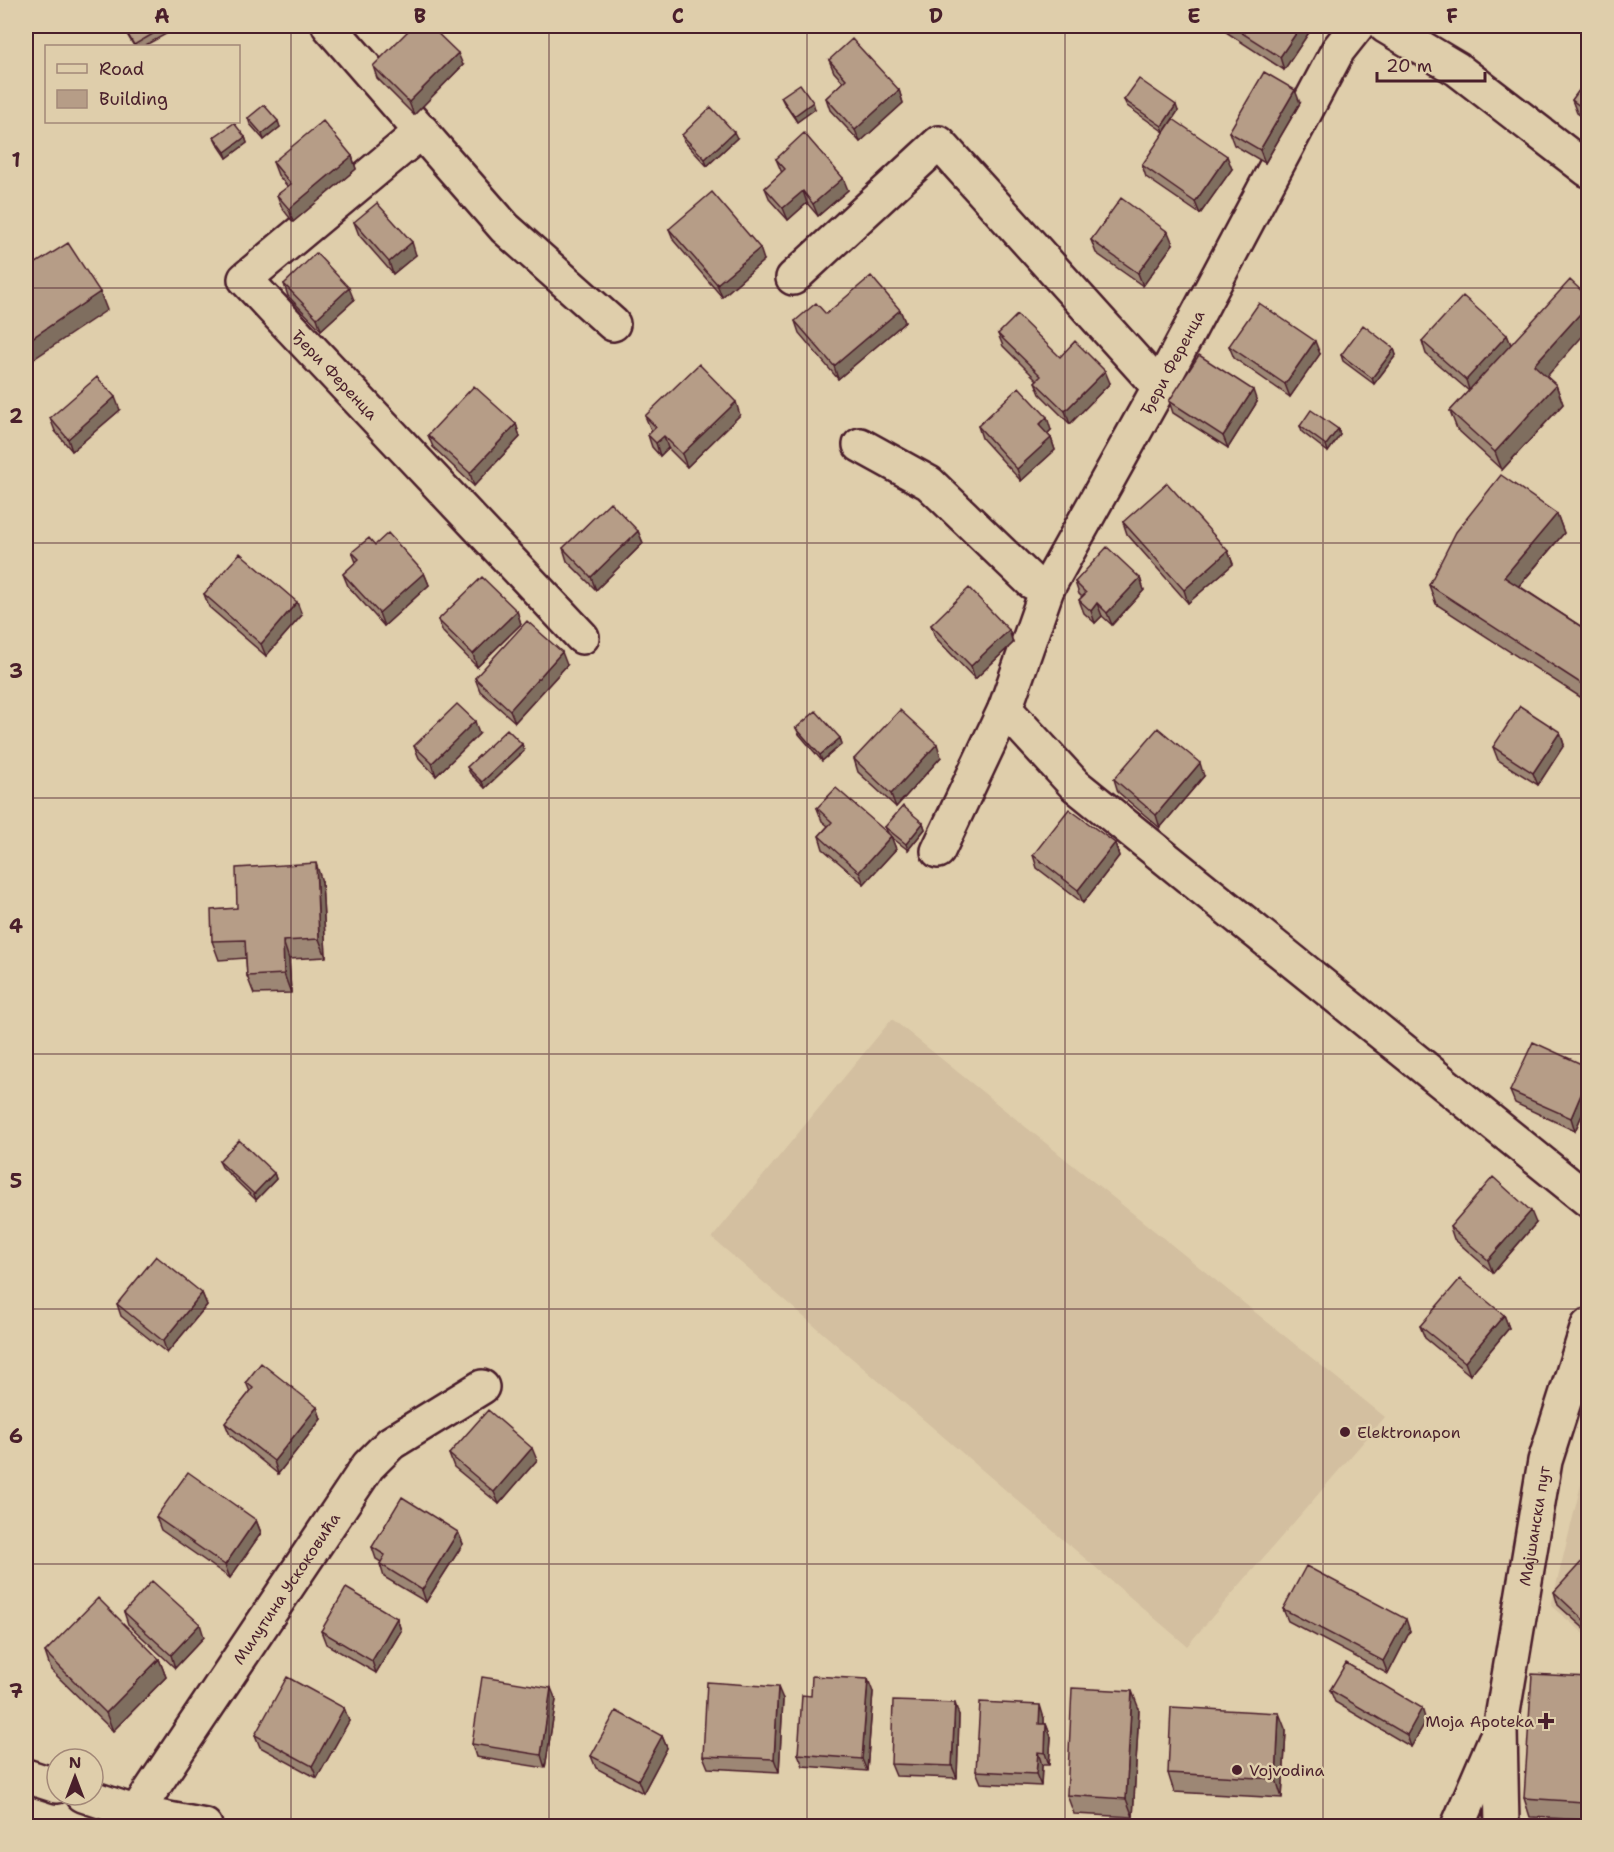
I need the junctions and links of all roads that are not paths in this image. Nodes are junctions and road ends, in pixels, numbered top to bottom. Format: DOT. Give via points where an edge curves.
graph roads {
  1 [pos="1357,26"];
  2 [pos="1384,26"];
  3 [pos="343,30"];
  4 [pos="422,131"];
  5 [pos="1588,170"];
  6 [pos="793,278"];
  7 [pos="612,324"];
  8 [pos="1159,387"];
  9 [pos="860,445"];
  10 [pos="1047,589"];
  11 [pos="582,637"];
  12 [pos="1005,709"];
  13 [pos="938,851"];
  14 [pos="1588,1200"];
  15 [pos="1588,1326"];
  16 [pos="482,1387"];
  17 [pos="1500,1730"];
  18 [pos="26,1776"];
  19 [pos="45,1782"];
  20 [pos="105,1806"];
  21 [pos="132,1820"];
  22 [pos="205,1827"];
  23 [pos="1458,1827"];
  24 [pos="1502,1827"];
  1 -- 8 [label="street, Ђери Ференца" via="1338,50"];
  2 -- 5 [label="street" via="1456,69"];
  3 -- 4 [label="street"];
  4 -- 7 [label="street" via="505,228"];
  4 -- 11 [label="street, Ђери Ференца" via="245,279"];
  6 -- 8 [label="street" via="939,143"];
  8 -- 10 [label="street, Ђери Ференца"];
  9 -- 10 [label="street" via="929,483 1032,582"];
  10 -- 12 [label="street, Ђери Ференца"];
  12 -- 13 [label="street, Ђери Ференца"];
  12 -- 14 [label="street" via="1075,785"];
  15 -- 17 [label="street, Мајшански пут" via="1545,1461"];
  16 -- 21 [label="street, Милутина Ускоковића" via="391,1443 368,1466"];
  17 -- 23 [label="street, Мајшански пут"];
  17 -- 24 [label="street, Мајшански пут"];
  18 -- 19 [label="street"];
  20 -- 21 [label="street"];
  21 -- 22 [label="street"];
}
